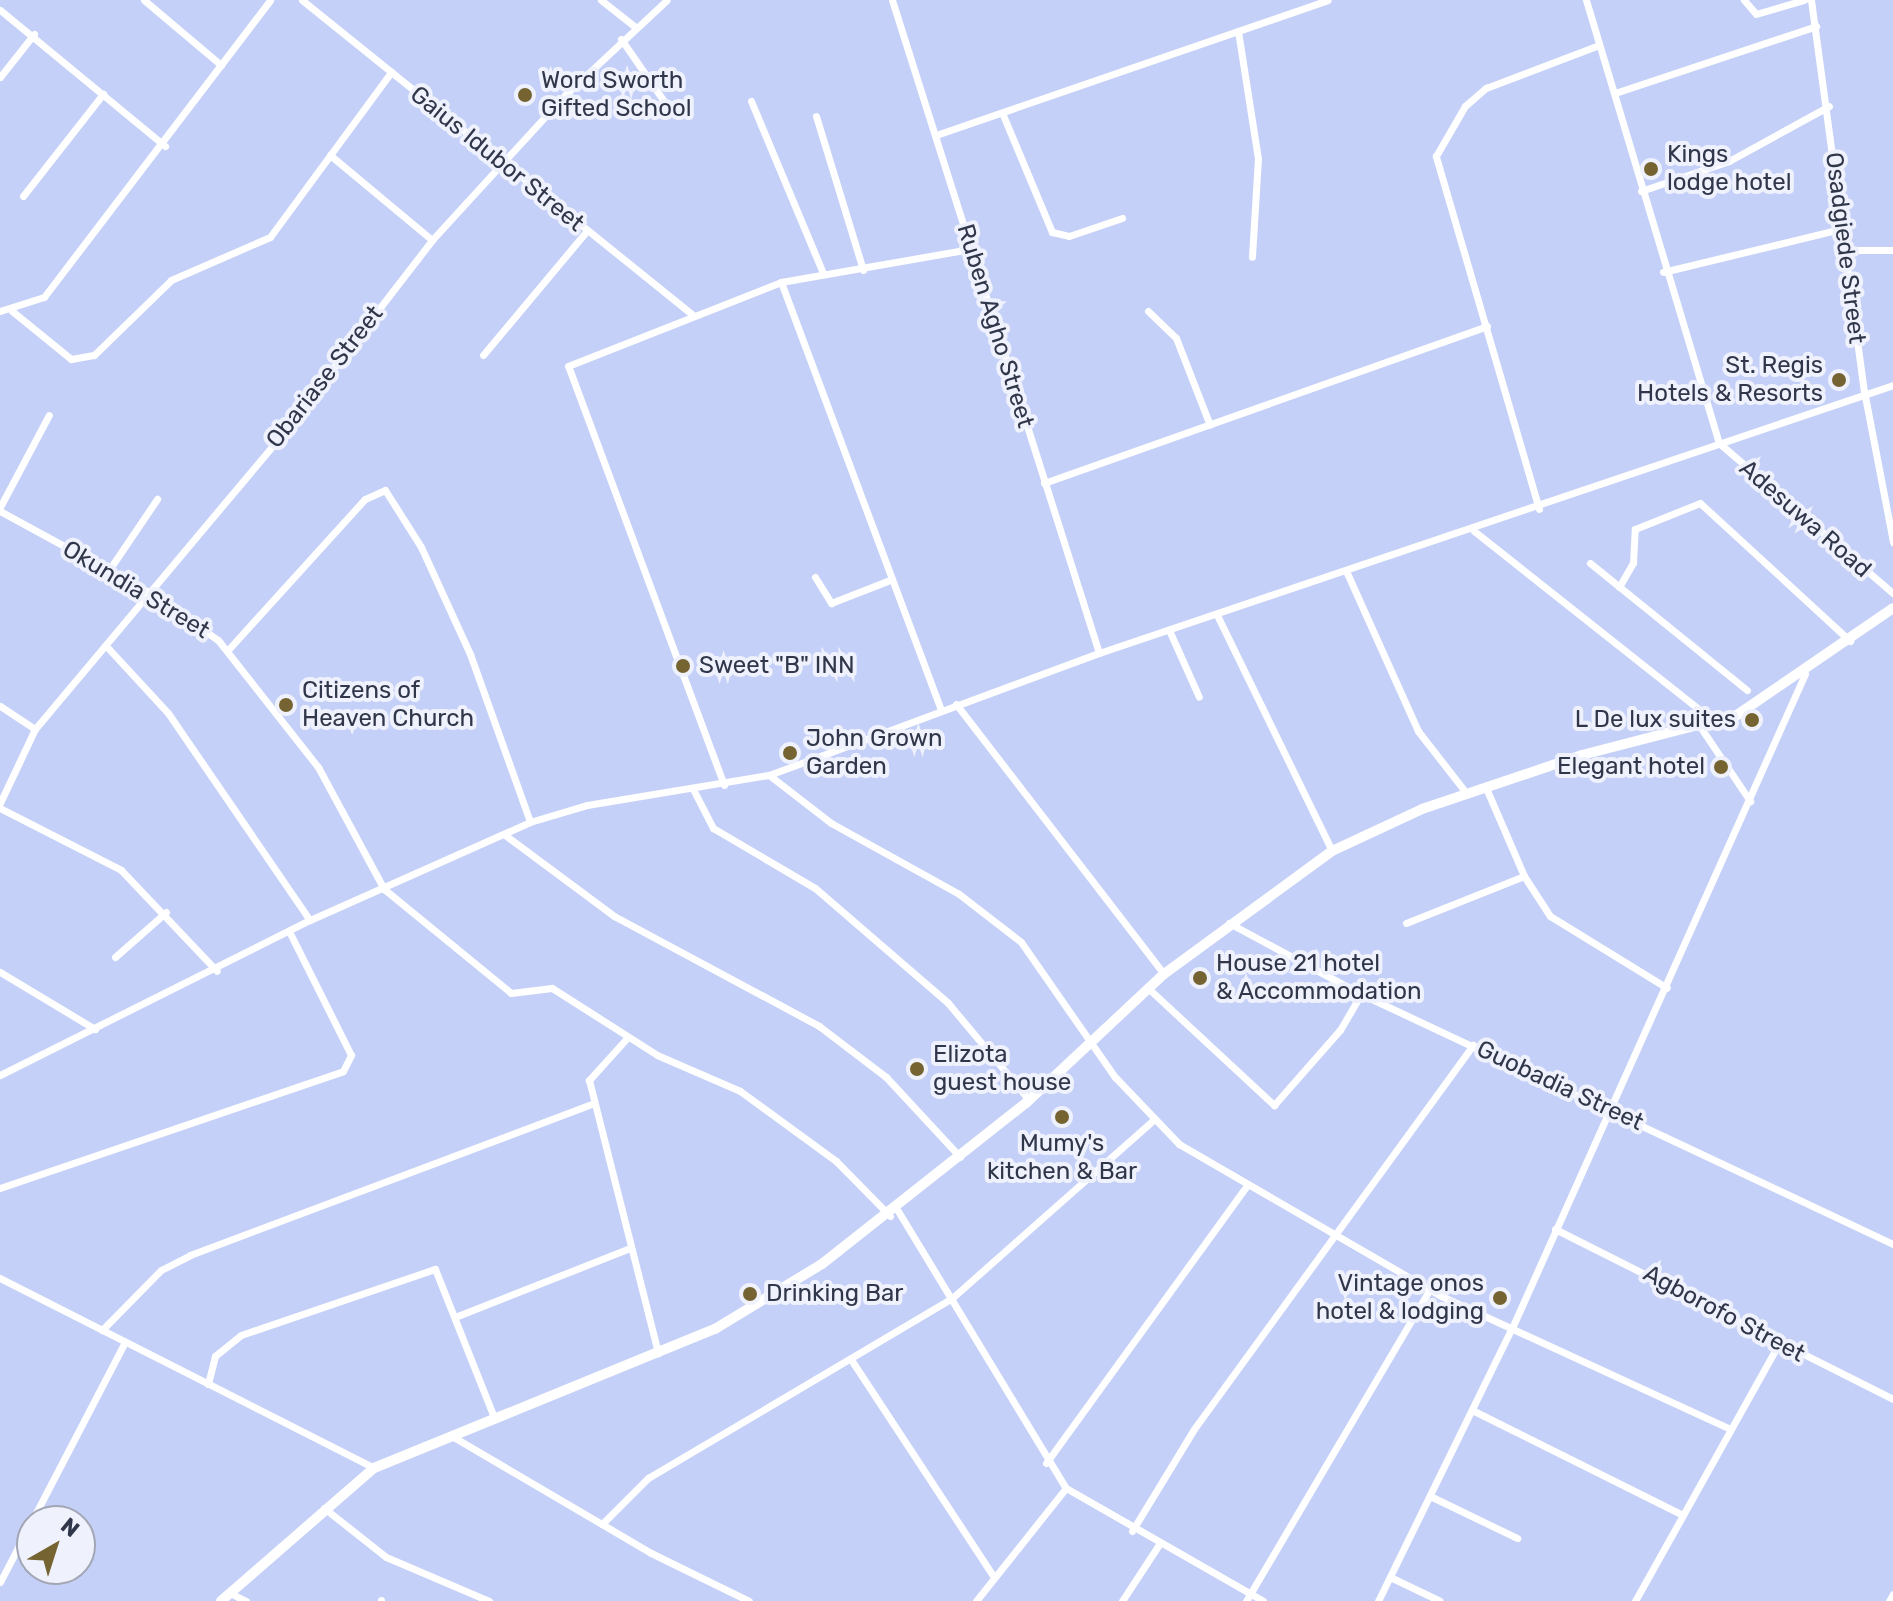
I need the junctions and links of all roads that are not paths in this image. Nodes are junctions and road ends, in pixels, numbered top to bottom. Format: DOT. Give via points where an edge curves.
graph roads {
  1 [pos="144,0"];
  2 [pos="270,0"];
  3 [pos="302,0"];
  4 [pos="601,0"];
  5 [pos="667,0"];
  6 [pos="892,0"];
  7 [pos="1328,0"];
  8 [pos="1586,0"];
  9 [pos="1744,0"];
  10 [pos="1804,0"];
  11 [pos="1811,0"];
  12 [pos="0,10"];
  13 [pos="634,26"];
  14 [pos="1816,26"];
  15 [pos="1238,31"];
  16 [pos="34,34"];
  17 [pos="621,39"];
  18 [pos="1599,45"];
  19 [pos="221,65"];
  20 [pos="391,72"];
  21 [pos="0,77"];
  22 [pos="1615,93"];
  23 [pos="103,94"];
  24 [pos="751,101"];
  25 [pos="1829,106"];
  26 [pos="672,113"];
  27 [pos="1003,115"];
  28 [pos="816,116"];
  29 [pos="939,134"];
  30 [pos="165,146"];
  31 [pos="330,155"];
  32 [pos="503,165"];
  33 [pos="1641,191"];
  34 [pos="23,196"];
  35 [pos="1122,218"];
  36 [pos="1841,229"];
  37 [pos="586,232"];
  38 [pos="432,240"];
  39 [pos="970,249"];
  40 [pos="1844,250"];
  41 [pos="1893,250"];
  42 [pos="1252,257"];
  43 [pos="863,270"];
  44 [pos="822,271"];
  45 [pos="1663,272"];
  46 [pos="781,282"];
  47 [pos="0,311"];
  48 [pos="12,311"];
  49 [pos="1148,311"];
  50 [pos="693,315"];
  51 [pos="1487,326"];
  52 [pos="483,355"];
  53 [pos="1893,385"];
  54 [pos="1864,391"];
  55 [pos="49,415"];
  56 [pos="1210,425"];
  57 [pos="1719,443"];
  58 [pos="1044,483"];
  59 [pos="157,499"];
  60 [pos="0,509"];
  61 [pos="1539,509"];
  62 [pos="1474,531"];
  63 [pos="1893,542"];
  64 [pos="1590,563"];
  65 [pos="109,570"];
  66 [pos="1347,573"];
  67 [pos="815,577"];
  68 [pos="890,580"];
  69 [pos="1619,587"];
  70 [pos="1893,593"];
  71 [pos="152,594"];
  72 [pos="1893,608"];
  73 [pos="1217,615"];
  74 [pos="1169,630"];
  75 [pos="1850,641"];
  76 [pos="108,648"];
  77 [pos="227,651"];
  78 [pos="1099,653"];
  79 [pos="1805,674"];
  80 [pos="1747,690"];
  81 [pos="1199,697"];
  82 [pos="956,704"];
  83 [pos="0,706"];
  84 [pos="941,709"];
  85 [pos="1714,721"];
  86 [pos="1699,725"];
  87 [pos="35,729"];
  88 [pos="769,775"];
  89 [pos="724,785"];
  90 [pos="1486,788"];
  91 [pos="694,791"];
  92 [pos="1467,794"];
  93 [pos="1750,801"];
  94 [pos="0,806"];
  95 [pos="530,822"];
  96 [pos="505,835"];
  97 [pos="1332,851"];
  98 [pos="1524,876"];
  99 [pos="384,889"];
  100 [pos="166,912"];
  101 [pos="310,920"];
  102 [pos="1229,923"];
  103 [pos="1406,923"];
  104 [pos="289,931"];
  105 [pos="115,957"];
  106 [pos="217,971"];
  107 [pos="0,972"];
  108 [pos="1164,974"];
  109 [pos="1667,988"];
  110 [pos="1149,989"];
  111 [pos="1361,994"];
  112 [pos="95,1029"];
  113 [pos="627,1038"];
  114 [pos="1093,1040"];
  115 [pos="1473,1045"];
  116 [pos="0,1075"];
  117 [pos="1029,1100"];
  118 [pos="592,1104"];
  119 [pos="1609,1110"];
  120 [pos="1151,1122"];
  121 [pos="961,1158"];
  122 [pos="1248,1184"];
  123 [pos="0,1188"];
  124 [pos="894,1214"];
  125 [pos="1555,1229"];
  126 [pos="1341,1232"];
  127 [pos="1893,1244"];
  128 [pos="628,1249"];
  129 [pos="0,1278"];
  130 [pos="1429,1290"];
  131 [pos="951,1299"];
  132 [pos="455,1317"];
  133 [pos="1512,1328"];
  134 [pos="102,1330"];
  135 [pos="125,1342"];
  136 [pos="1778,1345"];
  137 [pos="658,1353"];
  138 [pos="852,1361"];
  139 [pos="208,1384"];
  140 [pos="1893,1399"];
  141 [pos="1474,1411"];
  142 [pos="494,1417"];
  143 [pos="1728,1428"];
  144 [pos="449,1434"];
  145 [pos="1046,1463"];
  146 [pos="374,1468"];
  147 [pos="1066,1488"];
  148 [pos="1430,1496"];
  149 [pos="323,1507"];
  150 [pos="1683,1515"];
  151 [pos="602,1524"];
  152 [pos="1132,1531"];
  153 [pos="1517,1538"];
  154 [pos="1158,1546"];
  155 [pos="993,1576"];
  156 [pos="1390,1577"];
  157 [pos="0,1582"];
  158 [pos="230,1593"];
  159 [pos="1893,1594"];
  160 [pos="1248,1598"];
  161 [pos="221,1601"];
  162 [pos="246,1601"];
  163 [pos="489,1601"];
  164 [pos="749,1601"];
  165 [pos="976,1601"];
  166 [pos="1122,1601"];
  167 [pos="1263,1601"];
  168 [pos="1378,1601"];
  169 [pos="1440,1601"];
  170 [pos="1635,1601"];
  171 [pos="1889,1601"];
  1 -- 19 [label="street"];
  2 -- 19 [label="street"];
  3 -- 20 [label="street, Gaius Idubor Street"];
  4 -- 13 [label="street"];
  5 -- 13 [label="street, Obariase Street"];
  6 -- 29 [label="street, Ruben Agho Street"];
  7 -- 15 [label="street"];
  8 -- 18 [label="street"];
  9 -- 10 [label="street" via="1756,14"];
  11 -- 14 [label="street, Osadgiede Street"];
  12 -- 16 [label="street"];
  13 -- 17 [label="street, Obariase Street"];
  14 -- 22 [label="street"];
  14 -- 25 [label="street, Osadgiede Street"];
  15 -- 27 [label="street"];
  15 -- 42 [label="street" via="1258,158"];
  16 -- 21 [label="street"];
  16 -- 23 [label="street"];
  17 -- 26 [label="street"];
  17 -- 32 [label="street, Obariase Street"];
  18 -- 22 [label="street"];
  18 -- 51 [label="street" via="1486,88 1465,106 1436,156"];
  19 -- 30 [label="street"];
  20 -- 31 [label="street"];
  20 -- 32 [label="street, Gaius Idubor Street"];
  22 -- 33 [label="street"];
  23 -- 30 [label="street"];
  23 -- 34 [label="street"];
  24 -- 44 [label="street"];
  25 -- 33 [label="street" via="1729,161"];
  25 -- 36 [label="street, Osadgiede Street"];
  27 -- 29 [label="street"];
  27 -- 35 [label="street" via="1052,232 1069,236"];
  28 -- 43 [label="street"];
  29 -- 39 [label="street, Ruben Agho Street"];
  30 -- 48 [label="street" via="44,297"];
  31 -- 38 [label="street"];
  31 -- 48 [label="street" via="270,237 171,280 94,355 71,359"];
  32 -- 37 [label="street, Gaius Idubor Street"];
  32 -- 38 [label="street, Obariase Street"];
  33 -- 45 [label="street"];
  36 -- 40 [label="street, Osadgiede Street"];
  36 -- 45 [label="street"];
  37 -- 50 [label="street, Gaius Idubor Street"];
  37 -- 52 [label="street"];
  38 -- 71 [label="street, Obariase Street"];
  39 -- 43 [label="street"];
  39 -- 58 [label="street, Ruben Agho Street"];
  40 -- 41 [label="street"];
  40 -- 54 [label="street, Osadgiede Street"];
  43 -- 44 [label="street"];
  44 -- 46 [label="street"];
  45 -- 57 [label="street"];
  46 -- 50 [label="street"];
  46 -- 68 [label="street"];
  47 -- 48 [label="street"];
  49 -- 56 [label="street" via="1176,338"];
  50 -- 89 [label="street" via="573,361 567,371"];
  51 -- 56 [label="street"];
  51 -- 61 [label="street"];
  53 -- 54 [label="street"];
  54 -- 57 [label="street"];
  54 -- 63 [label="street, Osadgiede Street"];
  55 -- 60 [label="street"];
  56 -- 58 [label="street"];
  57 -- 61 [label="street"];
  57 -- 70 [label="street, Adesuwa Road"];
  58 -- 78 [label="street, Ruben Agho Street"];
  59 -- 65 [label="street"];
  60 -- 65 [label="street, Okundia Street"];
  61 -- 62 [label="street"];
  62 -- 66 [label="street"];
  62 -- 85 [label="street"];
  64 -- 69 [label="street"];
  65 -- 71 [label="street, Okundia Street"];
  66 -- 73 [label="street"];
  66 -- 92 [label="street" via="1418,731"];
  67 -- 68 [label="street" via="831,603"];
  68 -- 84 [label="street"];
  69 -- 75 [label="street" via="1633,563 1635,529 1700,503"];
  69 -- 80 [label="street"];
  71 -- 76 [label="street, Obariase Street"];
  71 -- 77 [label="street, Okundia Street"];
  72 -- 75 [label="street"];
  73 -- 74 [label="street"];
  73 -- 97 [label="street"];
  74 -- 78 [label="street"];
  74 -- 81 [label="street"];
  75 -- 79 [label="street"];
  76 -- 87 [label="street, Obariase Street"];
  76 -- 101 [label="street" via="168,713"];
  77 -- 95 [label="street" via="365,499 385,490 421,547 470,654"];
  77 -- 99 [label="street, Okundia Street" via="318,767"];
  78 -- 82 [label="street"];
  79 -- 85 [label="street"];
  79 -- 93 [label="street"];
  82 -- 84 [label="street"];
  82 -- 108 [label="street"];
  83 -- 87 [label="street"];
  84 -- 88 [label="street"];
  85 -- 86 [label="street"];
  86 -- 90 [label="street"];
  86 -- 93 [label="street"];
  87 -- 94 [label="street, Obariase Street"];
  88 -- 89 [label="street"];
  88 -- 114 [label="street" via="831,823 996,921 1021,942"];
  89 -- 91 [label="street"];
  90 -- 92 [label="street"];
  90 -- 98 [label="street"];
  91 -- 95 [label="street" via="587,805"];
  91 -- 117 [label="street" via="713,828 815,888 938,993"];
  92 -- 97 [label="street"];
  93 -- 109 [label="street"];
  94 -- 100 [label="street" via="100,856"];
  95 -- 96 [label="street"];
  96 -- 99 [label="street"];
  96 -- 121 [label="street" via="614,916 819,1026 886,1077"];
  97 -- 102 [label="street"];
  98 -- 103 [label="street"];
  98 -- 109 [label="street" via="1558,924"];
  99 -- 101 [label="street"];
  99 -- 113 [label="street" via="511,993 552,988"];
  100 -- 105 [label="street"];
  100 -- 106 [label="street"];
  101 -- 104 [label="street"];
  102 -- 108 [label="street"];
  102 -- 111 [label="street, Guobadia Street"];
  104 -- 106 [label="street"];
  104 -- 123 [label="street" via="351,1055 343,1071"];
  106 -- 112 [label="street"];
  107 -- 112 [label="street"];
  108 -- 110 [label="street"];
  109 -- 119 [label="street"];
  110 -- 111 [label="street" via="1274,1105 1331,1041"];
  110 -- 114 [label="street"];
  111 -- 115 [label="street, Guobadia Street"];
  112 -- 116 [label="street"];
  113 -- 118 [label="street" via="592,1072"];
  113 -- 124 [label="street" via="740,1091 836,1161"];
  114 -- 117 [label="street"];
  114 -- 120 [label="street"];
  115 -- 119 [label="street, Guobadia Street"];
  115 -- 126 [label="street"];
  117 -- 121 [label="street"];
  118 -- 128 [label="street"];
  118 -- 134 [label="street" via="190,1255 161,1270"];
  119 -- 125 [label="street"];
  119 -- 127 [label="street, Guobadia Street"];
  120 -- 122 [label="street"];
  120 -- 131 [label="street"];
  121 -- 124 [label="street"];
  122 -- 126 [label="street"];
  122 -- 145 [label="street"];
  124 -- 131 [label="street"];
  124 -- 137 [label="street" via="751,1309"];
  125 -- 133 [label="street"];
  125 -- 136 [label="street, Agborofo Street"];
  126 -- 130 [label="street"];
  126 -- 152 [label="street" via="1194,1429"];
  128 -- 132 [label="street"];
  128 -- 137 [label="street"];
  129 -- 134 [label="street"];
  130 -- 133 [label="street"];
  130 -- 160 [label="street"];
  131 -- 138 [label="street"];
  131 -- 145 [label="street"];
  132 -- 139 [label="street" via="440,1276 426,1271 241,1335 215,1356"];
  132 -- 142 [label="street"];
  133 -- 141 [label="street"];
  133 -- 143 [label="street"];
  134 -- 135 [label="street"];
  135 -- 139 [label="street"];
  135 -- 157 [label="street"];
  136 -- 140 [label="street, Agborofo Street"];
  136 -- 143 [label="street"];
  137 -- 142 [label="street"];
  138 -- 151 [label="street" via="648,1478"];
  138 -- 155 [label="street"];
  139 -- 146 [label="street"];
  141 -- 148 [label="street"];
  141 -- 150 [label="street"];
  142 -- 144 [label="street"];
  143 -- 150 [label="street"];
  144 -- 146 [label="street"];
  144 -- 151 [label="street"];
  145 -- 147 [label="street"];
  146 -- 149 [label="street"];
  147 -- 152 [label="street"];
  147 -- 155 [label="street"];
  148 -- 153 [label="street"];
  148 -- 156 [label="street"];
  149 -- 158 [label="street"];
  149 -- 163 [label="street" via="386,1557"];
  150 -- 170 [label="street"];
  151 -- 164 [label="street"];
  152 -- 154 [label="street"];
  154 -- 160 [label="street"];
  154 -- 166 [label="street"];
  155 -- 165 [label="street"];
  156 -- 168 [label="street"];
  156 -- 169 [label="street"];
  158 -- 161 [label="street"];
  158 -- 162 [label="street"];
  159 -- 171 [label="street"];
  160 -- 167 [label="street"];
}
